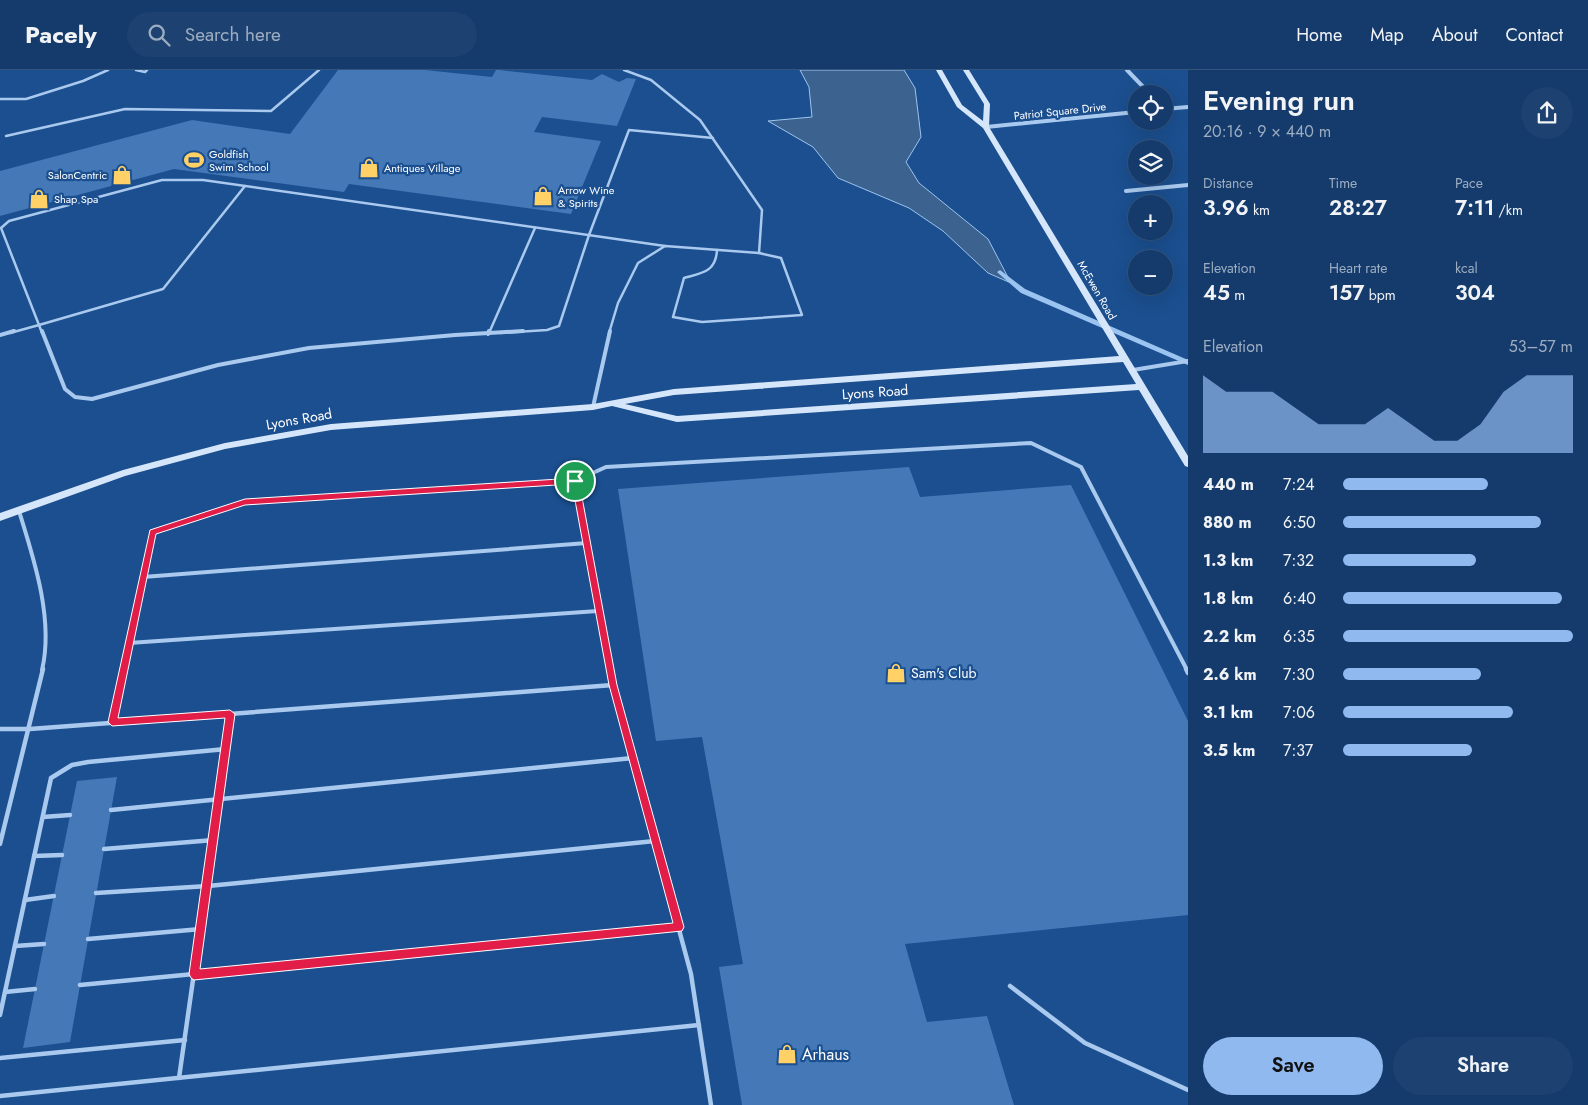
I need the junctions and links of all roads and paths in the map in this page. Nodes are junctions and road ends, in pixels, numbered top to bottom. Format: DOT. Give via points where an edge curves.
graph roads {
  1 [pos="108,70"];
  2 [pos="136,70"];
  3 [pos="146,70"];
  4 [pos="319,70"];
  5 [pos="624,70"];
  6 [pos="939,70"];
  7 [pos="966,70"];
  8 [pos="1127,70"];
  9 [pos="1141,85"];
  10 [pos="0,99"];
  11 [pos="1188,107"];
  12 [pos="1173,108"];
  13 [pos="1128,113"];
  14 [pos="986,127"];
  15 [pos="6,136"];
  16 [pos="713,138"];
  17 [pos="1188,185"];
  18 [pos="245,186"];
  19 [pos="1126,192"];
  20 [pos="535,228"];
  21 [pos="1,231"];
  22 [pos="589,235"];
  23 [pos="665,246"];
  24 [pos="717,250"];
  25 [pos="759,253"];
  26 [pos="39,325"];
  27 [pos="488,334"];
  28 [pos="0,335"];
  29 [pos="1123,359"];
  30 [pos="1188,361"];
  31 [pos="1131,370"];
  32 [pos="1141,387"];
  33 [pos="613,405"];
  34 [pos="593,407"];
  35 [pos="1188,464"];
  36 [pos="575,481"];
  37 [pos="19,509"];
  38 [pos="0,516"];
  39 [pos="587,543"];
  40 [pos="143,578"];
  41 [pos="598,611"];
  42 [pos="129,643"];
  43 [pos="1188,673"];
  44 [pos="613,685"];
  45 [pos="230,714"];
  46 [pos="112,722"];
  47 [pos="0,729"];
  48 [pos="30,729"];
  49 [pos="226,749"];
  50 [pos="633,758"];
  51 [pos="219,800"];
  52 [pos="110,810"];
  53 [pos="70,815"];
  54 [pos="43,818"];
  55 [pos="214,840"];
  56 [pos="655,841"];
  57 [pos="0,844"];
  58 [pos="104,850"];
  59 [pos="62,854"];
  60 [pos="34,856"];
  61 [pos="208,886"];
  62 [pos="96,893"];
  63 [pos="54,896"];
  64 [pos="25,900"];
  65 [pos="679,927"];
  66 [pos="201,929"];
  67 [pos="88,939"];
  68 [pos="44,944"];
  69 [pos="15,946"];
  70 [pos="194,974"];
  71 [pos="80,985"];
  72 [pos="1010,986"];
  73 [pos="35,989"];
  74 [pos="5,992"];
  75 [pos="0,1015"];
  76 [pos="699,1026"];
  77 [pos="185,1040"];
  78 [pos="0,1058"];
  79 [pos="179,1078"];
  80 [pos="1188,1090"];
  81 [pos="0,1096"];
  82 [pos="711,1105"];
  1 -- 10 [label="lane" via="26,99"];
  2 -- 3 [label="lane"];
  4 -- 15 [label="lane" via="271,111 125,109"];
  5 -- 16 [label="lane" via="651,80 700,120"];
  6 -- 14 [label="street, McEwen Road" via="960,106"];
  7 -- 14 [label="street" via="987,104"];
  8 -- 9 [label="street"];
  11 -- 12 [label="street"];
  13 -- 14 [label="street, Patriot Square Drive"];
  14 -- 29 [label="street, McEwen Road"];
  16 -- 22 [label="lane" via="629,130"];
  16 -- 25 [label="lane" via="762,210"];
  17 -- 19 [label="street"];
  18 -- 20 [label="lane"];
  18 -- 21 [label="lane" via="203,180 162,180 9,221"];
  18 -- 26 [label="lane" via="163,289"];
  20 -- 22 [label="lane"];
  20 -- 27 [label="lane"];
  21 -- 26 [label="lane"];
  22 -- 23 [label="lane"];
  22 -- 27 [label="lane" via="559,326 548,330"];
  23 -- 24 [label="lane"];
  23 -- 34 [label="lane" via="638,262 618,303"];
  24 -- 25 [label="lane"];
  24 -- 25 [label="lane" via="713,268 684,278 673,317 702,322 802,316 781,258"];
  26 -- 27 [label="lane" via="65,389 72,396 84,400 218,365 308,348"];
  26 -- 28 [label="lane"];
  29 -- 31 [label="street, McEwen Road"];
  29 -- 33 [label="street, Lyons Road" via="674,392"];
  30 -- 31 [label="lane"];
  31 -- 32 [label="street, McEwen Road"];
  32 -- 33 [label="street, Lyons Road" via="677,419"];
  32 -- 35 [label="street, McEwen Road"];
  33 -- 34 [label="street, Lyons Road"];
  34 -- 37 [label="street, Lyons Road" via="331,427 225,446 123,473"];
  36 -- 39 [label="lane"];
  36 -- 40 [label="lane" via="245,502 153,532"];
  36 -- 43 [label="lane" via="606,467 1031,443 1082,467"];
  37 -- 38 [label="street, Lyons Road"];
  37 -- 48 [label="lane" via="34,559 46,620 46,655"];
  39 -- 40 [label="lane"];
  39 -- 41 [label="lane"];
  40 -- 42 [label="lane"];
  41 -- 42 [label="lane"];
  41 -- 44 [label="lane"];
  42 -- 46 [label="lane"];
  44 -- 45 [label="lane"];
  44 -- 50 [label="lane"];
  45 -- 46 [label="lane"];
  45 -- 49 [label="lane"];
  46 -- 48 [label="lane"];
  47 -- 48 [label="lane"];
  48 -- 57 [label="lane"];
  49 -- 51 [label="lane"];
  49 -- 54 [label="lane" via="72,765 51,778"];
  50 -- 51 [label="lane"];
  50 -- 56 [label="lane"];
  51 -- 52 [label="lane"];
  51 -- 55 [label="lane"];
  53 -- 54 [label="lane"];
  54 -- 60 [label="lane"];
  55 -- 58 [label="lane"];
  55 -- 61 [label="lane"];
  56 -- 61 [label="lane"];
  56 -- 65 [label="lane"];
  59 -- 60 [label="lane"];
  60 -- 64 [label="lane"];
  61 -- 62 [label="lane"];
  61 -- 66 [label="lane"];
  63 -- 64 [label="lane"];
  64 -- 69 [label="lane"];
  65 -- 70 [label="lane"];
  65 -- 76 [label="lane"];
  66 -- 67 [label="lane"];
  66 -- 70 [label="lane"];
  68 -- 69 [label="lane"];
  69 -- 74 [label="lane"];
  70 -- 71 [label="lane"];
  70 -- 77 [label="lane"];
  72 -- 80 [label="lane" via="1085,1043"];
  73 -- 74 [label="lane"];
  74 -- 75 [label="lane"];
  76 -- 79 [label="lane"];
  76 -- 82 [label="lane"];
  77 -- 78 [label="lane"];
  77 -- 79 [label="lane"];
  79 -- 81 [label="lane"];
}
